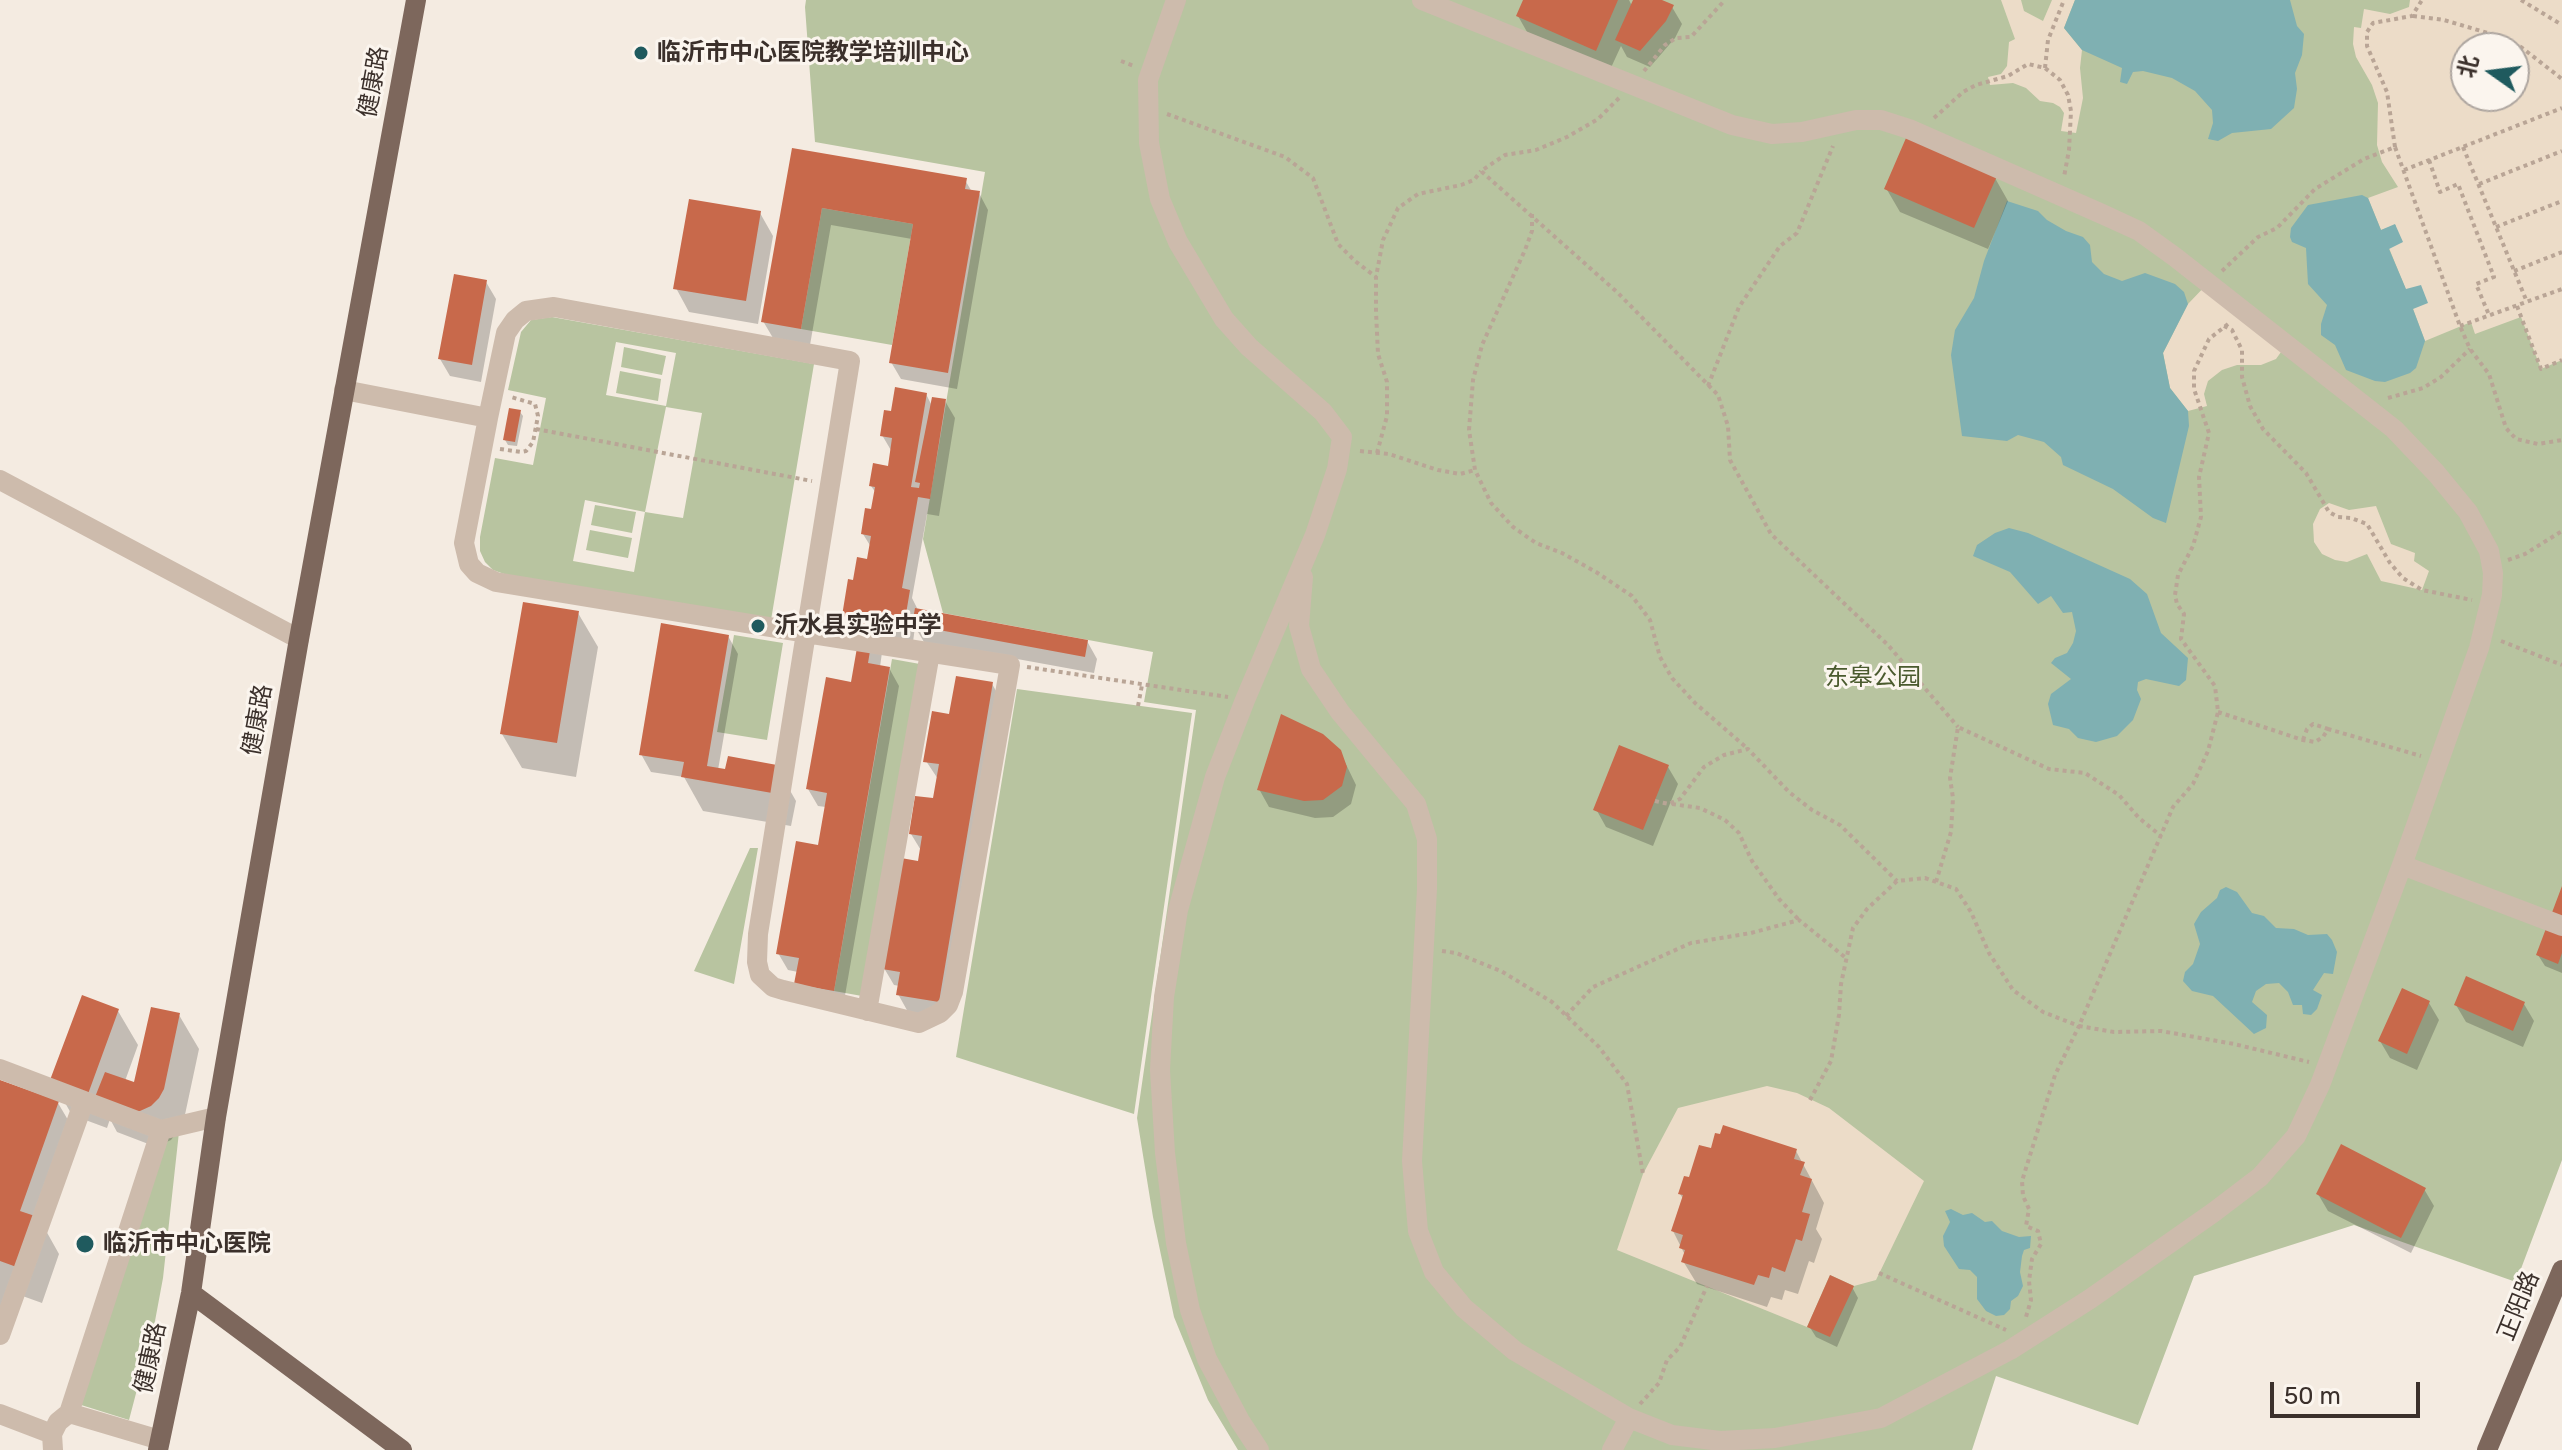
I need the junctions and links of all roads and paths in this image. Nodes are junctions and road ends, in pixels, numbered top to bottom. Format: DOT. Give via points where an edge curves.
graph roads {
  1 [pos="416,0"];
  2 [pos="1176,0"];
  3 [pos="1422,0"];
  4 [pos="1725,0"];
  5 [pos="2064,0"];
  6 [pos="2422,0"];
  7 [pos="2521,0"];
  8 [pos="2412,16"];
  9 [pos="2562,25"];
  10 [pos="2045,68"];
  11 [pos="2562,79"];
  12 [pos="1633,85"];
  13 [pos="1148,107"];
  14 [pos="2562,108"];
  15 [pos="1842,123"];
  16 [pos="1922,135"];
  17 [pos="2395,147"];
  18 [pos="2463,147"];
  19 [pos="2562,151"];
  20 [pos="2429,160"];
  21 [pos="2404,170"];
  22 [pos="1481,171"];
  23 [pos="2479,184"];
  24 [pos="2058,194"];
  25 [pos="2562,201"];
  26 [pos="1532,214"];
  27 [pos="2496,227"];
  28 [pos="2562,252"];
  29 [pos="2514,271"];
  30 [pos="1376,277"];
  31 [pos="2208,283"];
  32 [pos="2562,289"];
  33 [pos="2527,302"];
  34 [pos="2517,305"];
  35 [pos="2249,315"];
  36 [pos="2489,315"];
  37 [pos="2224,326"];
  38 [pos="2460,326"];
  39 [pos="2470,349"];
  40 [pos="2562,360"];
  41 [pos="1708,386"];
  42 [pos="344,390"];
  43 [pos="2356,399"];
  44 [pos="488,419"];
  45 [pos="536,429"];
  46 [pos="2562,440"];
  47 [pos="1340,452"];
  48 [pos="1377,453"];
  49 [pos="1475,470"];
  50 [pos="0,480"];
  51 [pos="830,485"];
  52 [pos="2562,531"];
  53 [pos="1307,555"];
  54 [pos="2492,567"];
  55 [pos="2490,604"];
  56 [pos="806,633"];
  57 [pos="2482,634"];
  58 [pos="299,639"];
  59 [pos="930,653"];
  60 [pos="1008,665"];
  61 [pos="2562,665"];
  62 [pos="1142,685"];
  63 [pos="1245,700"];
  64 [pos="1138,706"];
  65 [pos="2218,712"];
  66 [pos="1958,727"];
  67 [pos="2328,729"];
  68 [pos="2303,740"];
  69 [pos="1748,749"];
  70 [pos="2439,761"];
  71 [pos="1655,801"];
  72 [pos="1669,804"];
  73 [pos="2161,836"];
  74 [pos="2402,865"];
  75 [pos="1897,881"];
  76 [pos="1936,882"];
  77 [pos="1799,920"];
  78 [pos="2562,926"];
  79 [pos="1424,948"];
  80 [pos="1847,958"];
  81 [pos="867,1011"];
  82 [pos="1566,1016"];
  83 [pos="2079,1026"];
  84 [pos="2326,1067"];
  85 [pos="0,1069"];
  86 [pos="1810,1100"];
  87 [pos="84,1101"];
  88 [pos="216,1117"];
  89 [pos="161,1130"];
  90 [pos="1643,1174"];
  91 [pos="2562,1270"];
  92 [pos="1879,1273"];
  93 [pos="1707,1286"];
  94 [pos="191,1293"];
  95 [pos="0,1335"];
  96 [pos="2018,1336"];
  97 [pos="69,1413"];
  98 [pos="0,1414"];
  99 [pos="1629,1418"];
  100 [pos="53,1442"];
  101 [pos="159,1445"];
  102 [pos="402,1450"];
  103 [pos="1259,1450"];
  104 [pos="1612,1450"];
  105 [pos="2487,1450"];
  1 -- 42 [label="main road, 健康路"];
  2 -- 13 [label="street" via="1148,80"];
  3 -- 12 [label="street"];
  4 -- 12 [label="path" via="1691,37 1665,45"];
  5 -- 10 [label="path" via="2048,40"];
  6 -- 8 [label="path"];
  7 -- 9 [label="path"];
  8 -- 11 [label="path" via="2498,36"];
  8 -- 17 [label="path" via="2373,23 2367,32 2367,46 2387,92"];
  10 -- 16 [label="path" via="2028,64 1963,92"];
  10 -- 24 [label="path" via="2060,80 2071,111 2069,150"];
  12 -- 15 [label="street" via="1732,125 1772,134"];
  12 -- 22 [label="path" via="1598,119 1567,137 1505,155"];
  13 -- 30 [label="path" via="1285,157 1313,178 1338,244"];
  13 -- 47 [label="street" via="1160,199 1178,242 1224,319 1323,412 1342,437"];
  14 -- 18 [label="path"];
  15 -- 16 [label="street" via="1881,120"];
  15 -- 41 [label="path" via="1797,233 1780,246 1739,307"];
  16 -- 24 [label="street"];
  17 -- 21 [label="path"];
  17 -- 31 [label="path" via="2315,189 2277,228 2258,237"];
  18 -- 20 [label="path"];
  18 -- 23 [label="path"];
  19 -- 23 [label="path"];
  20 -- 21 [label="path"];
  20 -- 36 [label="path" via="2440,192 2458,184 2494,277 2476,284"];
  21 -- 38 [label="path"];
  22 -- 26 [label="path"];
  22 -- 30 [label="path" via="1474,180 1418,194 1398,208 1383,240"];
  23 -- 27 [label="path"];
  24 -- 31 [label="street" via="2139,231"];
  25 -- 27 [label="path"];
  26 -- 41 [label="path"];
  26 -- 49 [label="path" via="1532,231 1482,345 1473,380 1469,430"];
  27 -- 29 [label="path"];
  28 -- 29 [label="path"];
  29 -- 33 [label="path"];
  30 -- 48 [label="path" via="1378,354 1387,382 1387,416"];
  31 -- 35 [label="street"];
  32 -- 33 [label="path"];
  33 -- 34 [label="path"];
  34 -- 36 [label="path"];
  34 -- 40 [label="path" via="2541,369"];
  35 -- 37 [label="path"];
  35 -- 43 [label="street"];
  36 -- 38 [label="path"];
  37 -- 55 [label="path" via="2238,338 2250,406 2263,429 2306,473 2329,512 2367,524 2390,563 2422,590"];
  37 -- 65 [label="path" via="2209,339 2194,371 2194,389 2209,433 2199,477 2201,517 2175,595 2184,614 2181,639 2215,686"];
  38 -- 39 [label="path"];
  39 -- 43 [label="path" via="2423,388 2376,400"];
  39 -- 46 [label="path" via="2489,374 2506,428 2516,439 2538,444"];
  41 -- 66 [label="path" via="1718,395 1728,426 1730,460 1771,534 1888,645"];
  42 -- 44 [label="street"];
  42 -- 58 [label="main road, 健康路"];
  43 -- 54 [label="street" via="2436,473 2480,530"];
  44 -- 45 [label="path" via="506,397 531,401 538,409"];
  44 -- 45 [label="path" via="495,447 521,452 531,447"];
  44 -- 51 [label="street" via="506,333 526,311 541,308 850,361"];
  44 -- 56 [label="street" via="464,543 469,564 486,578"];
  45 -- 51 [label="path"];
  47 -- 48 [label="path"];
  47 -- 53 [label="street"];
  48 -- 49 [label="path" via="1460,474"];
  49 -- 69 [label="path" via="1491,503 1513,527 1632,596 1650,620 1672,678"];
  50 -- 58 [label="street"];
  51 -- 56 [label="street"];
  52 -- 54 [label="path"];
  53 -- 63 [label="street"];
  53 -- 79 [label="street" via="1299,626 1311,669 1416,804 1427,839"];
  54 -- 55 [label="street"];
  55 -- 57 [label="street"];
  56 -- 59 [label="street"];
  56 -- 81 [label="street" via="757,962 760,975 773,987"];
  57 -- 61 [label="path"];
  57 -- 70 [label="street"];
  58 -- 88 [label="main road, 健康路"];
  59 -- 60 [label="street"];
  59 -- 81 [label="street"];
  60 -- 62 [label="path"];
  60 -- 81 [label="street" via="948,1005 919,1023"];
  62 -- 63 [label="path"];
  62 -- 64 [label="path"];
  63 -- 103 [label="street" via="1215,777 1178,910 1164,997 1160,1070 1176,1243 1190,1310 1207,1359"];
  65 -- 68 [label="path"];
  65 -- 73 [label="path" via="2193,784 2173,807"];
  66 -- 73 [label="path" via="2049,769 2085,773 2119,795"];
  66 -- 76 [label="path" via="1950,778 1951,832"];
  67 -- 68 [label="path" via="2315,742"];
  67 -- 68 [label="path" via="2313,724"];
  67 -- 70 [label="path"];
  69 -- 72 [label="path" via="1704,767 1680,799"];
  69 -- 75 [label="path" via="1789,792 1840,825"];
  70 -- 74 [label="street"];
  71 -- 72 [label="path"];
  72 -- 77 [label="path" via="1700,808 1725,820"];
  73 -- 83 [label="path"];
  74 -- 78 [label="street"];
  74 -- 84 [label="street"];
  75 -- 76 [label="path"];
  75 -- 80 [label="path" via="1853,928"];
  76 -- 83 [label="path" via="1956,889 2013,990 2043,1012"];
  77 -- 80 [label="path"];
  77 -- 82 [label="path" via="1691,943 1593,987"];
  79 -- 82 [label="path" via="1456,953 1501,971"];
  79 -- 99 [label="street" via="1412,1161 1418,1231 1434,1272 1464,1308 1515,1351"];
  80 -- 86 [label="path" via="1831,1061"];
  82 -- 90 [label="path" via="1627,1084"];
  83 -- 84 [label="path" via="2175,1034"];
  83 -- 96 [label="path" via="2055,1075 2022,1181 2029,1209 2026,1226 2038,1231 2041,1244 2032,1259 2031,1300"];
  84 -- 96 [label="street" via="2296,1136 2260,1177 2103,1291"];
  85 -- 87 [label="street"];
  87 -- 89 [label="street"];
  87 -- 95 [label="street"];
  88 -- 89 [label="street"];
  88 -- 94 [label="main road, 健康路"];
  89 -- 97 [label="street"];
  91 -- 105 [label="main road, 正阳路"];
  92 -- 96 [label="path"];
  93 -- 99 [label="path" via="1659,1383"];
  94 -- 101 [label="main road, 健康路"];
  94 -- 102 [label="main road"];
  96 -- 99 [label="street" via="1881,1418 1775,1438 1720,1441 1672,1435"];
  97 -- 100 [label="street" via="58,1422"];
  97 -- 101 [label="street"];
  98 -- 100 [label="street"];
  99 -- 104 [label="street"];
}
